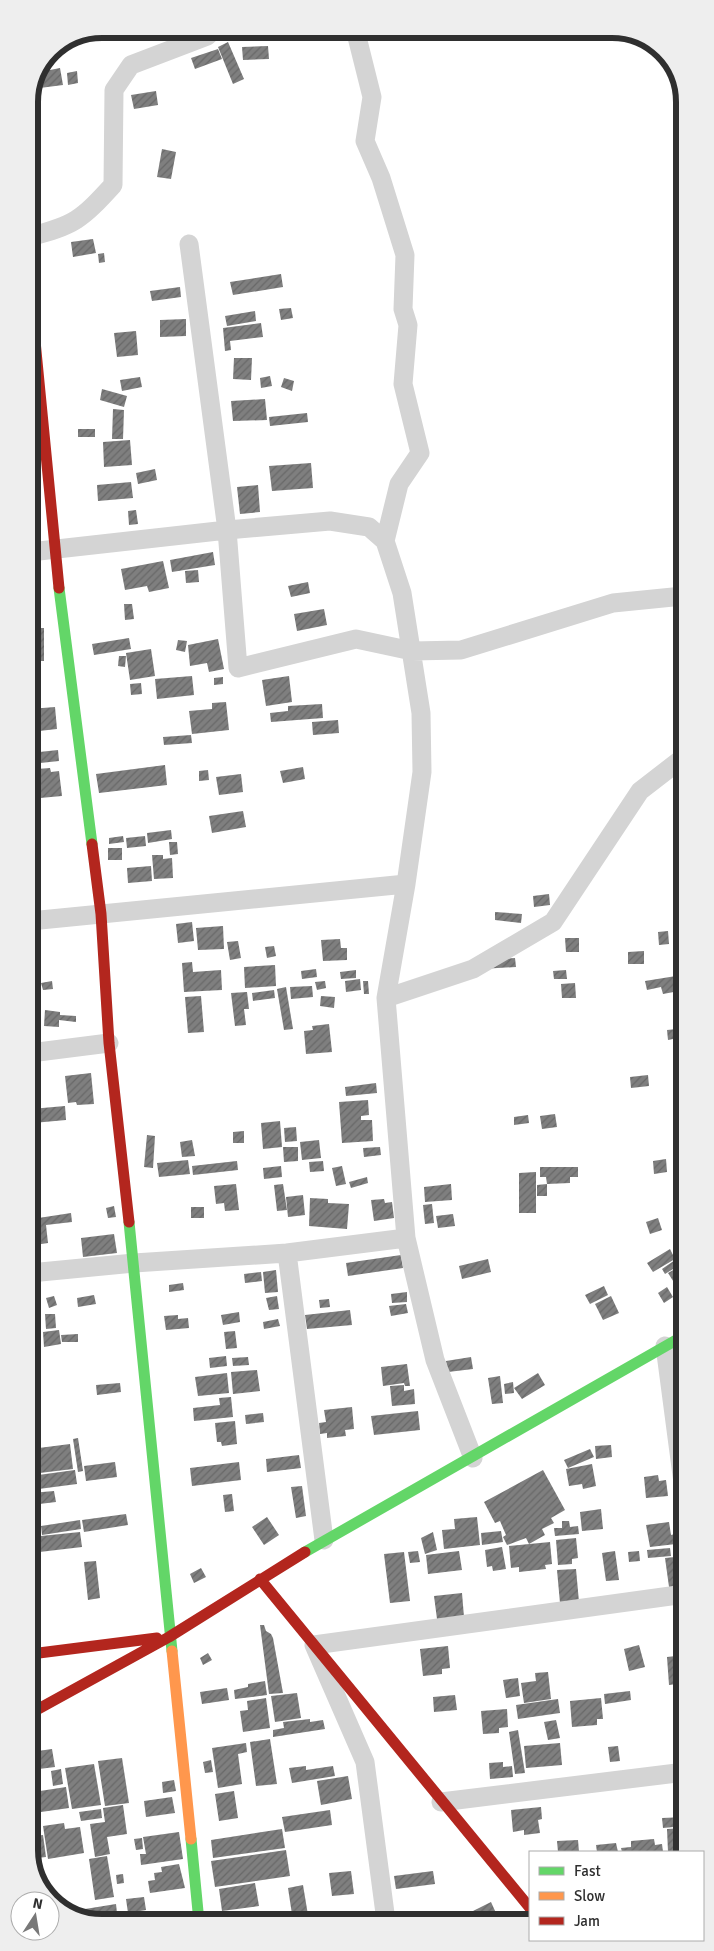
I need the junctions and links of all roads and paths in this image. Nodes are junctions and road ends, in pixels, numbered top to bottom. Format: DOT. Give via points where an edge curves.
graph roads {
  1 [pos="202,38"];
  2 [pos="357,38"];
  3 [pos="38,235"];
  4 [pos="189,244"];
  5 [pos="38,376"];
  6 [pos="227,530"];
  7 [pos="385,542"];
  8 [pos="54,549"];
  9 [pos="38,551"];
  10 [pos="676,597"];
  11 [pos="412,651"];
  12 [pos="676,763"];
  13 [pos="406,884"];
  14 [pos="101,914"];
  15 [pos="38,920"];
  16 [pos="386,998"];
  17 [pos="109,1043"];
  18 [pos="38,1052"];
  19 [pos="406,1238"];
  20 [pos="287,1253"];
  21 [pos="134,1263"];
  22 [pos="38,1272"];
  23 [pos="676,1340"];
  24 [pos="665,1346"];
  25 [pos="676,1430"];
  26 [pos="473,1458"];
  27 [pos="324,1540"];
  28 [pos="260,1579"];
  29 [pos="676,1595"];
  30 [pos="170,1637"];
  31 [pos="314,1645"];
  32 [pos="38,1653"];
  33 [pos="38,1709"];
  34 [pos="676,1773"];
  35 [pos="441,1802"];
  36 [pos="529,1907"];
  37 [pos="198,1913"];
  38 [pos="385,1913"];
  1 -- 3 [label="street" via="131,65 114,90 113,185 87,214 63,228"];
  2 -- 7 [label="street" via="372,97 365,141 381,178 405,255 402,309 408,325 403,384 420,453 399,484"];
  4 -- 6 [label="street"];
  5 -- 8 [label="street"];
  6 -- 7 [label="street" via="343,522 369,527"];
  6 -- 8 [label="street"];
  6 -- 11 [label="street" via="238,668 356,639"];
  7 -- 11 [label="street" via="402,593"];
  8 -- 9 [label="street"];
  8 -- 14 [label="street"];
  10 -- 11 [label="street" via="613,603 461,650"];
  11 -- 13 [label="street" via="421,713 422,772"];
  12 -- 16 [label="street" via="640,791 553,922 473,969"];
  13 -- 14 [label="street"];
  13 -- 16 [label="street"];
  14 -- 15 [label="street"];
  14 -- 17 [label="street"];
  16 -- 19 [label="street"];
  17 -- 18 [label="street"];
  17 -- 21 [label="street"];
  19 -- 20 [label="street"];
  19 -- 26 [label="street" via="435,1360"];
  20 -- 21 [label="street"];
  20 -- 27 [label="street"];
  21 -- 22 [label="street"];
  21 -- 30 [label="street"];
  23 -- 24 [label="street"];
  24 -- 25 [label="street"];
  24 -- 26 [label="street"];
  26 -- 27 [label="street"];
  27 -- 28 [label="street"];
  28 -- 30 [label="street"];
  28 -- 31 [label="street"];
  29 -- 31 [label="street"];
  30 -- 32 [label="street"];
  30 -- 33 [label="street"];
  30 -- 37 [label="street"];
  31 -- 35 [label="street"];
  31 -- 38 [label="street" via="366,1762"];
  34 -- 35 [label="street"];
  35 -- 36 [label="street"];
}
